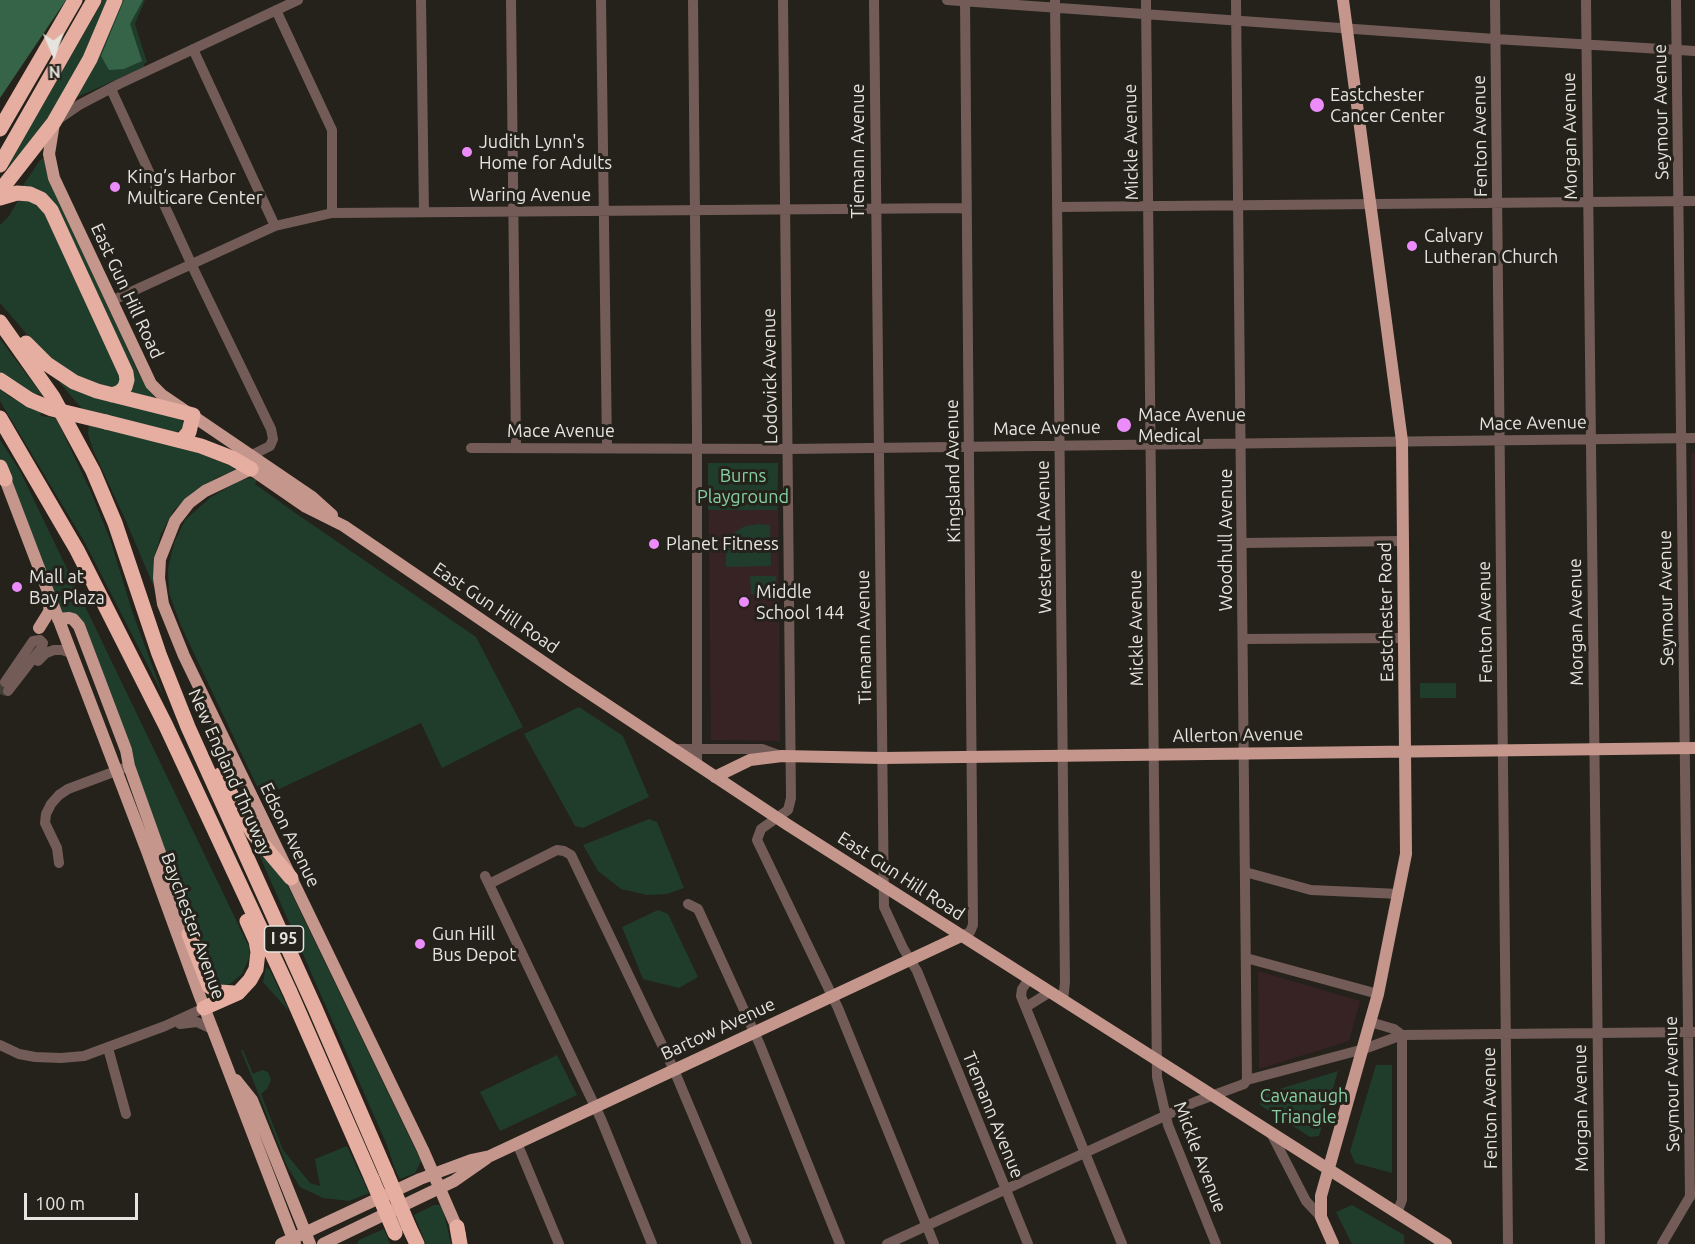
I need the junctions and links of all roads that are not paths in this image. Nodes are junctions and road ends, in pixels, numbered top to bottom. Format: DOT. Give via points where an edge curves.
graph roads {
  1 [pos="75,0"];
  2 [pos="94,0"];
  3 [pos="115,0"];
  4 [pos="298,0"];
  5 [pos="421,0"];
  6 [pos="511,0"];
  7 [pos="601,0"];
  8 [pos="693,0"];
  9 [pos="783,0"];
  10 [pos="874,0"];
  11 [pos="946,0"];
  12 [pos="1146,0"];
  13 [pos="1236,0"];
  14 [pos="1343,0"];
  15 [pos="1495,0"];
  16 [pos="1586,0"];
  17 [pos="1676,0"];
  18 [pos="965,1"];
  19 [pos="1055,4"];
  20 [pos="276,10"];
  21 [pos="1146,13"];
  22 [pos="1236,20"];
  23 [pos="1346,28"];
  24 [pos="1495,39"];
  25 [pos="1586,45"];
  26 [pos="193,49"];
  27 [pos="1677,51"];
  28 [pos="1695,51"];
  29 [pos="111,89"];
  30 [pos="54,122"];
  31 [pos="0,129"];
  32 [pos="0,165"];
  33 [pos="0,191"];
  34 [pos="0,198"];
  35 [pos="1678,201"];
  36 [pos="1695,201"];
  37 [pos="1588,202"];
  38 [pos="1497,203"];
  39 [pos="1371,204"];
  40 [pos="1239,205"];
  41 [pos="1148,206"];
  42 [pos="1057,207"];
  43 [pos="966,208"];
  44 [pos="875,209"];
  45 [pos="785,210"];
  46 [pos="695,211"];
  47 [pos="424,212"];
  48 [pos="514,212"];
  49 [pos="603,212"];
  50 [pos="332,213"];
  51 [pos="275,226"];
  52 [pos="192,264"];
  53 [pos="111,301"];
  54 [pos="0,320"];
  55 [pos="0,380"];
  56 [pos="112,395"];
  57 [pos="193,415"];
  58 [pos="0,418"];
  59 [pos="1681,438"];
  60 [pos="1695,438"];
  61 [pos="1590,439"];
  62 [pos="1500,440"];
  63 [pos="181,441"];
  64 [pos="1402,441"];
  65 [pos="1241,442"];
  66 [pos="1150,443"];
  67 [pos="969,445"];
  68 [pos="1059,445"];
  69 [pos="878,446"];
  70 [pos="471,448"];
  71 [pos="516,448"];
  72 [pos="607,448"];
  73 [pos="697,448"];
  74 [pos="788,449"];
  75 [pos="252,462"];
  76 [pos="2,473"];
  77 [pos="1403,542"];
  78 [pos="1242,543"];
  79 [pos="50,599"];
  80 [pos="58,620"];
  81 [pos="39,628"];
  82 [pos="1404,638"];
  83 [pos="1243,639"];
  84 [pos="71,653"];
  85 [pos="180,707"];
  86 [pos="1690,748"];
  87 [pos="672,749"];
  88 [pos="697,749"];
  89 [pos="1593,749"];
  90 [pos="1503,750"];
  91 [pos="1405,751"];
  92 [pos="1244,753"];
  93 [pos="1154,754"];
  94 [pos="1063,755"];
  95 [pos="786,756"];
  96 [pos="972,756"];
  97 [pos="882,758"];
  98 [pos="129,765"];
  99 [pos="697,765"];
  100 [pos="117,772"];
  101 [pos="715,777"];
  102 [pos="778,818"];
  103 [pos="59,863"];
  104 [pos="232,865"];
  105 [pos="1245,872"];
  106 [pos="291,878"];
  107 [pos="883,887"];
  108 [pos="1399,894"];
  109 [pos="688,904"];
  110 [pos="189,934"];
  111 [pos="962,936"];
  112 [pos="1246,958"];
  113 [pos="911,959"];
  114 [pos="1029,979"];
  115 [pos="1050,992"];
  116 [pos="238,993"];
  117 [pos="1378,994"];
  118 [pos="832,996"];
  119 [pos="1063,1001"];
  120 [pos="1026,1007"];
  121 [pos="204,1008"];
  122 [pos="1370,1022"];
  123 [pos="165,1026"];
  124 [pos="214,1030"];
  125 [pos="754,1032"];
  126 [pos="1691,1032"];
  127 [pos="1596,1033"];
  128 [pos="1506,1034"];
  129 [pos="1402,1035"];
  130 [pos="0,1045"];
  131 [pos="108,1048"];
  132 [pos="1364,1048"];
  133 [pos="1157,1060"];
  134 [pos="674,1070"];
  135 [pos="230,1072"];
  136 [pos="1247,1080"];
  137 [pos="1212,1096"];
  138 [pos="595,1107"];
  139 [pos="126,1114"];
  140 [pos="1165,1116"];
  141 [pos="1271,1133"];
  142 [pos="517,1143"];
  143 [pos="1085,1153"];
  144 [pos="490,1156"];
  145 [pos="1328,1168"];
  146 [pos="433,1174"];
  147 [pos="440,1188"];
  148 [pos="1006,1189"];
  149 [pos="1692,1192"];
  150 [pos="1397,1213"];
  151 [pos="1321,1216"];
  152 [pos="927,1226"];
  153 [pos="457,1227"];
  154 [pos="401,1235"];
  155 [pos="308,1238"];
  156 [pos="290,1242"];
  157 [pos="323,1244"];
  158 [pos="417,1244"];
  159 [pos="462,1244"];
  160 [pos="559,1244"];
  161 [pos="652,1244"];
  162 [pos="747,1244"];
  163 [pos="840,1244"];
  164 [pos="887,1244"];
  165 [pos="934,1244"];
  166 [pos="1028,1244"];
  167 [pos="1122,1244"];
  168 [pos="1216,1244"];
  169 [pos="1333,1244"];
  170 [pos="1445,1244"];
  171 [pos="1508,1244"];
  172 [pos="1600,1244"];
  173 [pos="1662,1244"];
  1 -- 31 [label="highway"];
  2 -- 32 [label="highway"];
  3 -- 30 [label="highway" via="90,59"];
  4 -- 20 [label="street"];
  5 -- 47 [label="street"];
  6 -- 48 [label="street"];
  7 -- 49 [label="street"];
  8 -- 46 [label="street"];
  9 -- 45 [label="street, Lodovick Avenue"];
  10 -- 44 [label="street, Tiemann Avenue"];
  11 -- 18 [label="street"];
  12 -- 21 [label="street, Mickle Avenue"];
  13 -- 22 [label="street, Woodhull Avenue"];
  14 -- 23 [label="main road, Eastchester Road"];
  15 -- 24 [label="street, Fenton Avenue"];
  16 -- 25 [label="street, Morgan Avenue"];
  17 -- 27 [label="street, Seymour Avenue"];
  18 -- 19 [label="street"];
  18 -- 43 [label="street, Kingsland Avenue"];
  19 -- 21 [label="street"];
  19 -- 42 [label="street, Westervelt Avenue"];
  20 -- 26 [label="street"];
  20 -- 50 [label="street" via="332,130"];
  21 -- 22 [label="street"];
  21 -- 41 [label="street, Mickle Avenue"];
  22 -- 23 [label="street"];
  22 -- 40 [label="street, Woodhull Avenue"];
  23 -- 24 [label="street"];
  23 -- 39 [label="main road, Eastchester Road"];
  24 -- 25 [label="street"];
  24 -- 38 [label="street, Fenton Avenue"];
  25 -- 27 [label="street"];
  25 -- 37 [label="street, Morgan Avenue"];
  26 -- 29 [label="street"];
  26 -- 51 [label="street"];
  27 -- 28 [label="street"];
  27 -- 35 [label="street, Seymour Avenue"];
  29 -- 30 [label="street"];
  29 -- 52 [label="street"];
  30 -- 33 [label="highway"];
  30 -- 53 [label="main road, East Gun Hill Road" via="49,154 52,172"];
  34 -- 56 [label="highway" via="30,194 51,210 126,373 125,387"];
  35 -- 36 [label="street"];
  35 -- 37 [label="street"];
  35 -- 59 [label="street, Seymour Avenue"];
  37 -- 38 [label="street"];
  37 -- 61 [label="street, Morgan Avenue"];
  38 -- 39 [label="street"];
  38 -- 62 [label="street, Fenton Avenue"];
  39 -- 40 [label="street"];
  39 -- 64 [label="main road, Eastchester Road"];
  40 -- 41 [label="street"];
  40 -- 65 [label="street, Woodhull Avenue"];
  41 -- 42 [label="street"];
  41 -- 66 [label="street, Mickle Avenue"];
  42 -- 68 [label="street, Westervelt Avenue"];
  43 -- 44 [label="street, Waring Avenue"];
  43 -- 67 [label="street, Kingsland Avenue"];
  44 -- 45 [label="street, Waring Avenue"];
  44 -- 69 [label="street, Tiemann Avenue"];
  45 -- 46 [label="street, Waring Avenue"];
  45 -- 74 [label="street, Lodovick Avenue"];
  46 -- 49 [label="street, Waring Avenue"];
  46 -- 73 [label="street"];
  47 -- 48 [label="street, Waring Avenue"];
  47 -- 50 [label="street, Waring Avenue"];
  48 -- 49 [label="street, Waring Avenue"];
  48 -- 71 [label="street"];
  49 -- 72 [label="street"];
  50 -- 51 [label="street, Waring Avenue"];
  51 -- 52 [label="street, Waring Avenue"];
  52 -- 53 [label="street, Waring Avenue"];
  52 -- 75 [label="street" via="272,429 270,446"];
  53 -- 57 [label="main road, East Gun Hill Road" via="151,384"];
  54 -- 56 [label="highway" via="60,374"];
  54 -- 85 [label="highway, New England Thruway / I 95" via="53,397 93,471"];
  55 -- 63 [label="highway, bridge" via="52,409"];
  56 -- 57 [label="highway"];
  57 -- 63 [label="highway" via="189,432"];
  57 -- 75 [label="main road, East Gun Hill Road"];
  58 -- 104 [label="highway, New England Thruway / I 95" via="86,566"];
  59 -- 60 [label="street, Mace Avenue"];
  59 -- 61 [label="street, Mace Avenue"];
  59 -- 86 [label="street, Seymour Avenue"];
  61 -- 62 [label="street, Mace Avenue"];
  61 -- 89 [label="street, Morgan Avenue"];
  62 -- 64 [label="street, Mace Avenue"];
  62 -- 90 [label="street, Fenton Avenue"];
  63 -- 75 [label="highway"];
  64 -- 65 [label="street, Mace Avenue"];
  64 -- 77 [label="main road, Eastchester Road"];
  65 -- 66 [label="street, Mace Avenue"];
  65 -- 78 [label="street, Woodhull Avenue"];
  66 -- 68 [label="street, Mace Avenue"];
  66 -- 93 [label="street, Mickle Avenue"];
  67 -- 68 [label="street, Mace Avenue"];
  67 -- 69 [label="street, Mace Avenue"];
  67 -- 96 [label="street, Kingsland Avenue"];
  68 -- 94 [label="street, Westervelt Avenue"];
  69 -- 74 [label="street, Mace Avenue"];
  69 -- 97 [label="street, Tiemann Avenue"];
  70 -- 71 [label="street, Mace Avenue"];
  71 -- 72 [label="street, Mace Avenue"];
  72 -- 73 [label="street, Mace Avenue"];
  73 -- 74 [label="street, Mace Avenue"];
  73 -- 88 [label="street"];
  74 -- 95 [label="street, Lodovick Avenue"];
  75 -- 87 [label="main road, East Gun Hill Road" via="306,507 344,526"];
  75 -- 106 [label="main road, Edson Avenue" via="205,491 182,511 164,545 159,578 163,604 177,640"];
  76 -- 79 [label="main road, Baychester Avenue"];
  77 -- 78 [label="street"];
  77 -- 82 [label="main road, Eastchester Road"];
  78 -- 83 [label="street, Woodhull Avenue"];
  79 -- 80 [label="main road, Baychester Avenue"];
  79 -- 81 [label="main road" via="49,612"];
  80 -- 81 [label="street"];
  80 -- 84 [label="main road, Baychester Avenue"];
  80 -- 98 [label="main road, Baychester Avenue" via="69,618 79,626"];
  81 -- 84 [label="street" via="22,652 7,686 46,653 58,649"];
  82 -- 83 [label="street"];
  82 -- 91 [label="main road, Eastchester Road"];
  83 -- 92 [label="street, Woodhull Avenue"];
  84 -- 100 [label="main road, Baychester Avenue"];
  85 -- 106 [label="highway" via="199,732 253,833"];
  85 -- 154 [label="highway, New England Thruway / I 95, bridge" via="386,1172"];
  86 -- 89 [label="main road, Allerton Avenue"];
  86 -- 126 [label="street, Seymour Avenue"];
  87 -- 88 [label="street, Allerton Avenue"];
  87 -- 99 [label="main road, East Gun Hill Road"];
  88 -- 95 [label="street, Allerton Avenue" via="762,749"];
  88 -- 99 [label="street"];
  89 -- 90 [label="main road, Allerton Avenue"];
  89 -- 127 [label="street, Morgan Avenue"];
  90 -- 91 [label="main road, Allerton Avenue"];
  90 -- 128 [label="street, Fenton Avenue"];
  91 -- 92 [label="main road, Allerton Avenue"];
  91 -- 108 [label="main road, Eastchester Road" via="1406,854"];
  92 -- 93 [label="main road, Allerton Avenue"];
  92 -- 105 [label="street, Woodhull Avenue"];
  93 -- 94 [label="main road, Allerton Avenue"];
  93 -- 133 [label="street, Mickle Avenue"];
  94 -- 96 [label="main road, Allerton Avenue"];
  94 -- 119 [label="street, Westervelt Avenue"];
  95 -- 97 [label="main road, Allerton Avenue"];
  95 -- 101 [label="main road, Allerton Avenue" via="750,760"];
  95 -- 102 [label="street, Lodovick Avenue" via="790,804"];
  96 -- 97 [label="main road, Allerton Avenue"];
  96 -- 111 [label="street, Kingsland Avenue" via="973,925"];
  97 -- 107 [label="street, Tiemann Avenue"];
  98 -- 100 [label="street"];
  98 -- 110 [label="main road, Baychester Avenue"];
  99 -- 101 [label="main road, East Gun Hill Road"];
  100 -- 103 [label="street" via="68,789 49,807 45,824 57,848"];
  100 -- 121 [label="main road, Baychester Avenue"];
  101 -- 102 [label="main road, East Gun Hill Road"];
  102 -- 107 [label="main road, East Gun Hill Road"];
  102 -- 118 [label="street, Lodovick Avenue" via="760,831 757,840"];
  104 -- 116 [label="highway" via="258,952 253,975"];
  104 -- 154 [label="highway, New England Thruway / I 95, bridge" via="372,1179"];
  105 -- 108 [label="street" via="1311,890"];
  105 -- 112 [label="street, Woodhull Avenue"];
  106 -- 146 [label="main road, Edson Avenue"];
  107 -- 111 [label="main road, East Gun Hill Road"];
  107 -- 113 [label="street, Tiemann Avenue" via="884,907"];
  108 -- 117 [label="main road, Eastchester Road"];
  109 -- 125 [label="street" via="698,909"];
  110 -- 116 [label="highway" via="209,987"];
  111 -- 113 [label="main road, Bartow Avenue"];
  111 -- 114 [label="main road, East Gun Hill Road"];
  112 -- 117 [label="street"];
  112 -- 136 [label="street, Woodhull Avenue"];
  113 -- 118 [label="main road, Bartow Avenue"];
  113 -- 148 [label="street, Tiemann Avenue"];
  114 -- 115 [label="main road, East Gun Hill Road"];
  114 -- 120 [label="street" via="1021,996"];
  115 -- 119 [label="main road, East Gun Hill Road"];
  115 -- 120 [label="street"];
  116 -- 121 [label="highway"];
  117 -- 122 [label="main road, Eastchester Road"];
  118 -- 125 [label="main road, Bartow Avenue"];
  118 -- 152 [label="street"];
  119 -- 133 [label="main road, East Gun Hill Road"];
  120 -- 143 [label="street"];
  121 -- 123 [label="street"];
  121 -- 124 [label="main road, Baychester Avenue"];
  122 -- 129 [label="street"];
  122 -- 132 [label="main road, Eastchester Road"];
  123 -- 124 [label="street" via="196,1022"];
  123 -- 131 [label="street"];
  124 -- 135 [label="main road, Baychester Avenue"];
  125 -- 134 [label="main road, Bartow Avenue"];
  125 -- 163 [label="street"];
  126 -- 127 [label="street"];
  126 -- 149 [label="street, Seymour Avenue"];
  127 -- 128 [label="street"];
  127 -- 172 [label="street, Morgan Avenue"];
  128 -- 129 [label="street"];
  128 -- 171 [label="street, Fenton Avenue"];
  129 -- 132 [label="street"];
  129 -- 150 [label="street" via="1402,1200"];
  130 -- 131 [label="street" via="27,1056 51,1058 84,1056"];
  131 -- 139 [label="street"];
  132 -- 136 [label="street"];
  132 -- 145 [label="main road, Eastchester Road"];
  133 -- 137 [label="main road, East Gun Hill Road"];
  133 -- 140 [label="street, Mickle Avenue"];
  134 -- 138 [label="main road, Bartow Avenue"];
  134 -- 138 [label="street" via="571,855 557,850 487,880"];
  134 -- 162 [label="street"];
  135 -- 155 [label="main road" via="252,1100"];
  135 -- 156 [label="main road, Baychester Avenue"];
  136 -- 137 [label="street"];
  137 -- 140 [label="street"];
  137 -- 141 [label="main road, East Gun Hill Road"];
  138 -- 142 [label="main road, Bartow Avenue"];
  138 -- 161 [label="street"];
  140 -- 143 [label="street"];
  140 -- 168 [label="street, Mickle Avenue"];
  141 -- 145 [label="main road, East Gun Hill Road"];
  141 -- 151 [label="street, Eastchester Road" via="1305,1201"];
  142 -- 144 [label="main road, Bartow Avenue"];
  142 -- 160 [label="street"];
  143 -- 148 [label="street"];
  143 -- 167 [label="street"];
  144 -- 146 [label="main road, Bartow Avenue"];
  144 -- 147 [label="main road, Bartow Avenue"];
  145 -- 150 [label="main road, East Gun Hill Road"];
  145 -- 151 [label="main road, Eastchester Road"];
  146 -- 147 [label="main road, Edson Avenue"];
  146 -- 155 [label="main road, Bartow Avenue"];
  147 -- 153 [label="main road, Edson Avenue"];
  147 -- 157 [label="main road, Bartow Avenue"];
  148 -- 152 [label="street"];
  148 -- 166 [label="street, Tiemann Avenue"];
  149 -- 173 [label="street"];
  150 -- 170 [label="main road, East Gun Hill Road"];
  151 -- 169 [label="main road, Eastchester Road"];
  152 -- 164 [label="street"];
  152 -- 165 [label="street"];
  153 -- 159 [label="highway"];
  154 -- 158 [label="highway, New England Thruway / I 95"];
  155 -- 156 [label="main road, Bartow Avenue"];
}
